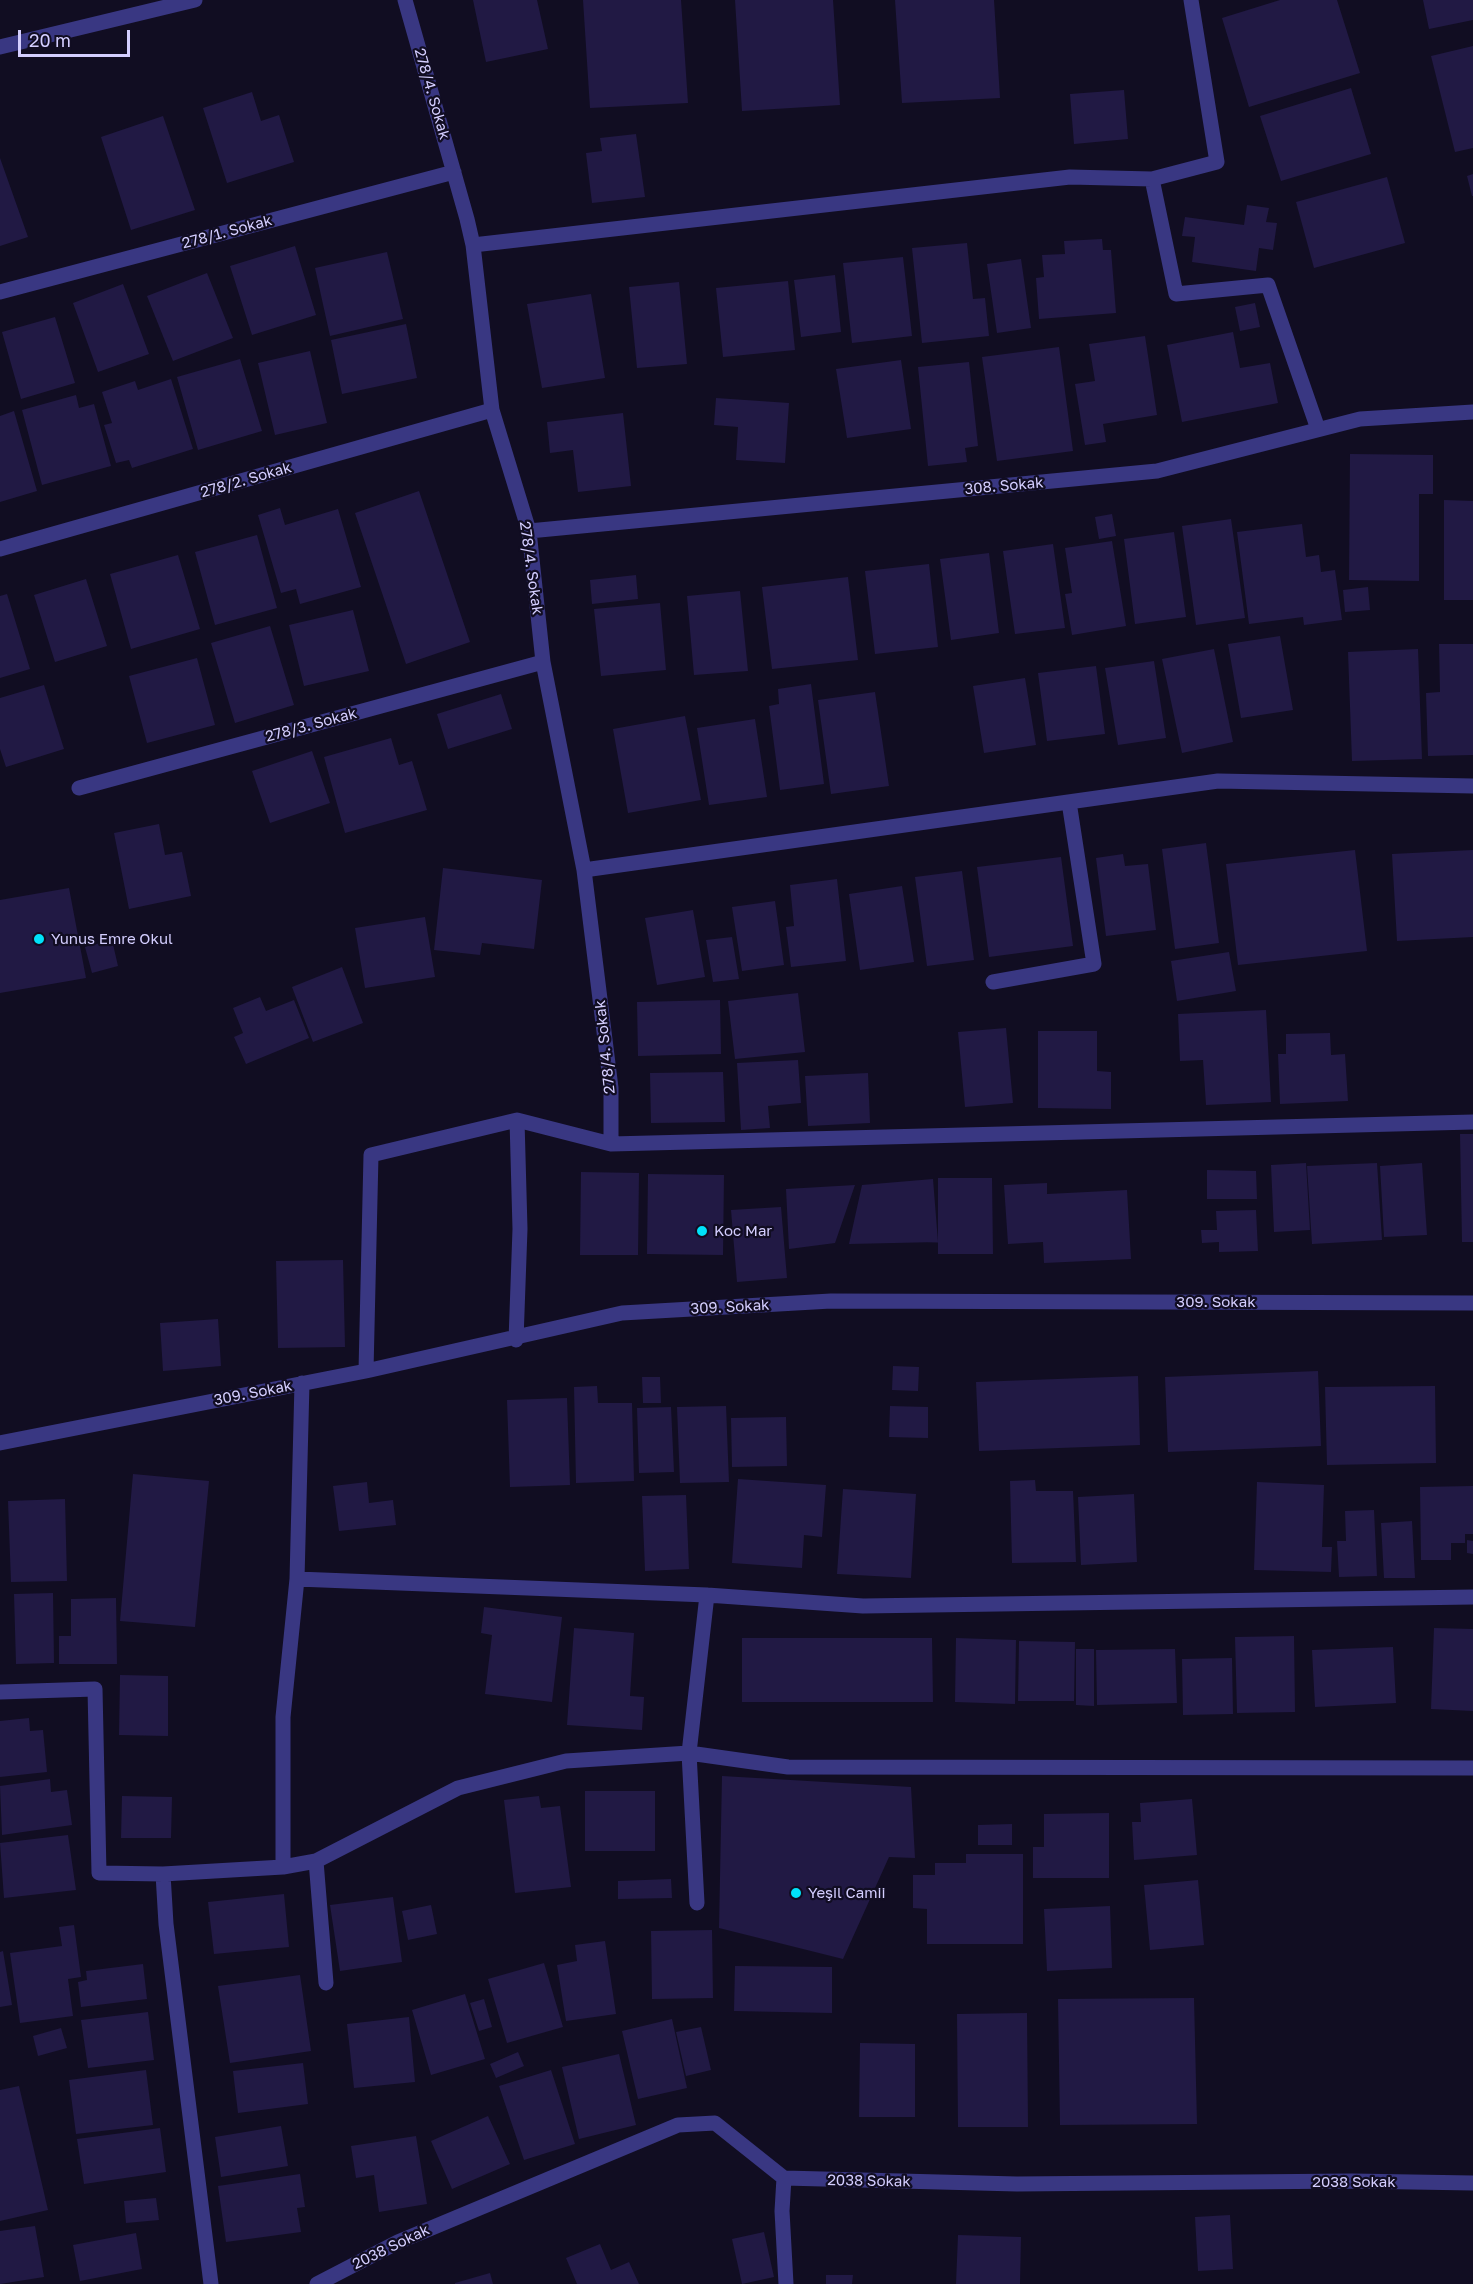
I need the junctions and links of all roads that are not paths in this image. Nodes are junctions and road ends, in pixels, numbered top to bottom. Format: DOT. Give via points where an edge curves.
graph roads {
  1 [pos="195,0"];
  2 [pos="405,0"];
  3 [pos="1191,0"];
  4 [pos="0,47"];
  5 [pos="454,172"];
  6 [pos="1152,179"];
  7 [pos="472,245"];
  8 [pos="0,292"];
  9 [pos="492,410"];
  10 [pos="1473,412"];
  11 [pos="1318,429"];
  12 [pos="529,531"];
  13 [pos="0,549"];
  14 [pos="543,662"];
  15 [pos="1473,786"];
  16 [pos="79,788"];
  17 [pos="1069,802"];
  18 [pos="584,870"];
  19 [pos="993,982"];
  20 [pos="517,1120"];
  21 [pos="1473,1122"];
  22 [pos="611,1144"];
  23 [pos="1473,1303"];
  24 [pos="516,1340"];
  25 [pos="366,1371"];
  26 [pos="302,1383"];
  27 [pos="0,1443"];
  28 [pos="297,1579"];
  29 [pos="707,1595"];
  30 [pos="1473,1597"];
  31 [pos="0,1692"];
  32 [pos="689,1753"];
  33 [pos="1473,1768"];
  34 [pos="316,1861"];
  35 [pos="283,1867"];
  36 [pos="163,1874"];
  37 [pos="697,1903"];
  38 [pos="326,1983"];
  39 [pos="784,2178"];
  40 [pos="1473,2183"];
  41 [pos="211,2284"];
  42 [pos="317,2284"];
  43 [pos="786,2284"];
  1 -- 4 [label="street"];
  2 -- 5 [label="street, 278/4. Sokak"];
  3 -- 6 [label="street" via="1217,162"];
  5 -- 7 [label="street, 278/4. Sokak"];
  5 -- 8 [label="street, 278/1. Sokak"];
  6 -- 7 [label="street" via="1070,177"];
  6 -- 11 [label="street" via="1176,294 1268,285"];
  7 -- 9 [label="street, 278/4. Sokak"];
  9 -- 12 [label="street, 278/4. Sokak"];
  9 -- 13 [label="street, 278/2. Sokak"];
  10 -- 11 [label="street, 308. Sokak" via="1360,419"];
  11 -- 12 [label="street, 308. Sokak" via="1157,471"];
  12 -- 14 [label="street, 278/4. Sokak"];
  14 -- 16 [label="street, 278/3. Sokak"];
  14 -- 18 [label="street, 278/4. Sokak"];
  15 -- 17 [label="street" via="1218,781"];
  17 -- 18 [label="street"];
  17 -- 19 [label="street" via="1094,964"];
  18 -- 22 [label="street, 278/4. Sokak" via="611,1088"];
  20 -- 22 [label="street"];
  20 -- 24 [label="street" via="520,1229"];
  20 -- 25 [label="street" via="371,1155"];
  21 -- 22 [label="street"];
  23 -- 24 [label="street, 309. Sokak" via="831,1301 622,1313"];
  24 -- 25 [label="street, 309. Sokak"];
  25 -- 26 [label="street, 309. Sokak"];
  26 -- 27 [label="street, 309. Sokak"];
  26 -- 28 [label="street"];
  28 -- 29 [label="street"];
  28 -- 35 [label="street" via="284,1717"];
  29 -- 30 [label="street" via="863,1606"];
  29 -- 32 [label="street"];
  31 -- 36 [label="street" via="95,1689 99,1873"];
  32 -- 33 [label="street" via="789,1767"];
  32 -- 34 [label="street" via="566,1761 458,1788"];
  32 -- 37 [label="street"];
  34 -- 35 [label="street"];
  34 -- 38 [label="street"];
  35 -- 36 [label="street"];
  36 -- 41 [label="street"];
  39 -- 40 [label="street, 2038 Sokak" via="1017,2184"];
  39 -- 42 [label="street, 2038 Sokak" via="715,2123 678,2125 398,2242"];
  39 -- 43 [label="street"];
}
